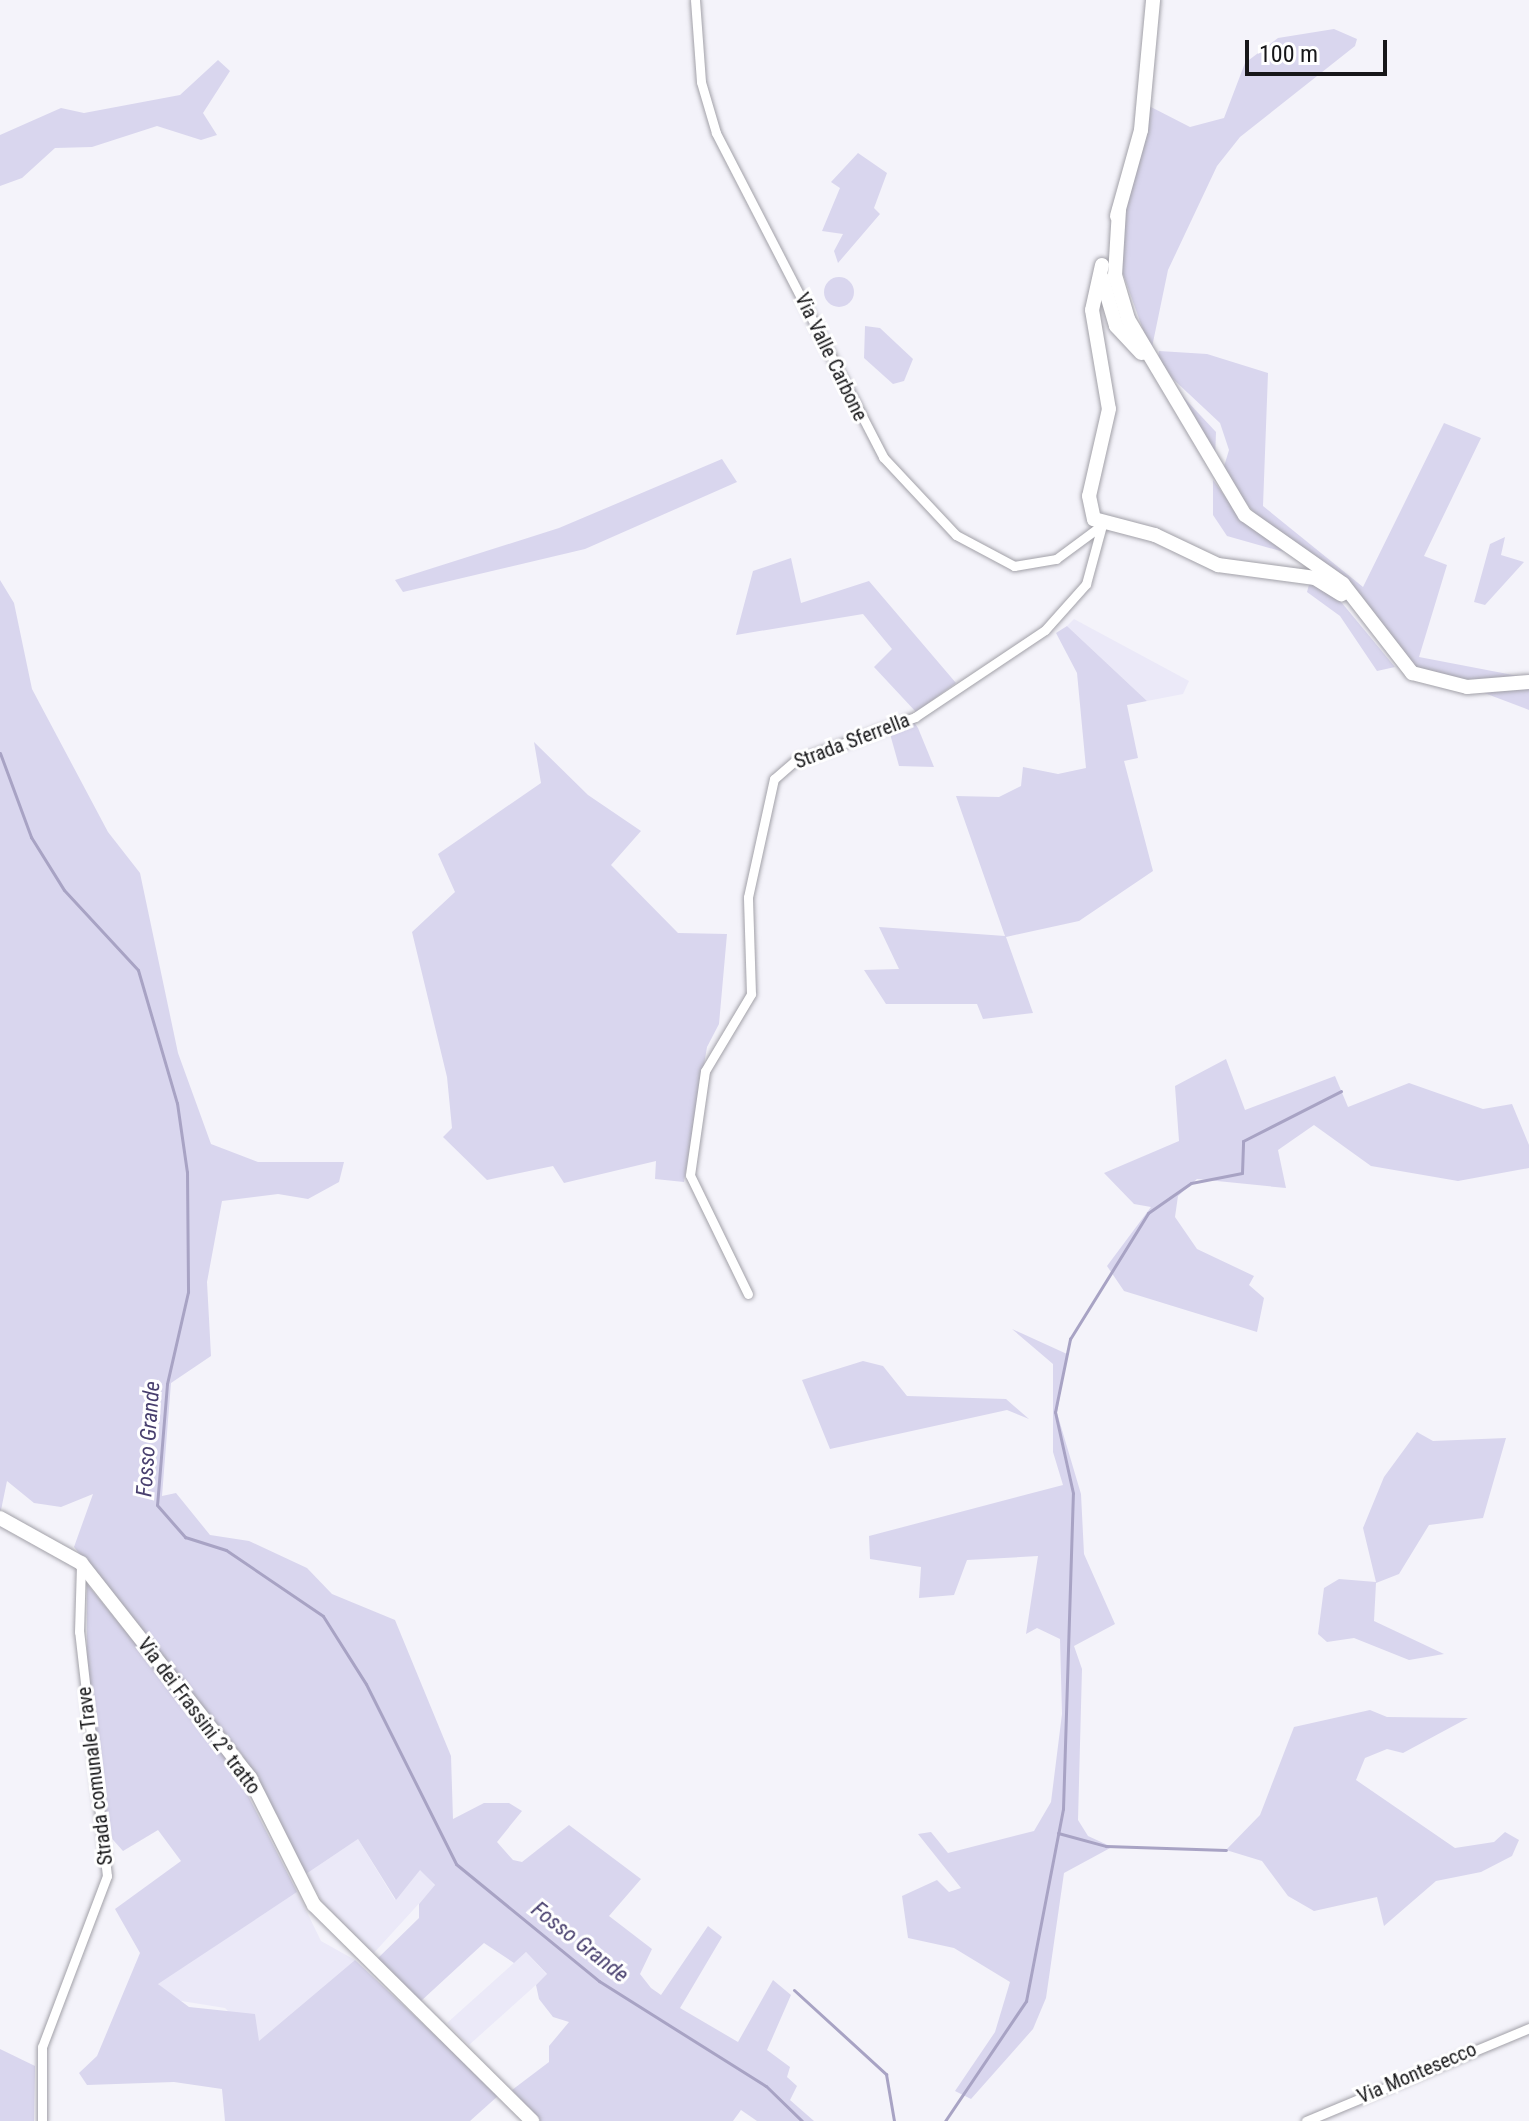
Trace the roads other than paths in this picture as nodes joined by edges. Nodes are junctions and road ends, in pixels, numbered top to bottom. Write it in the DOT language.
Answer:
graph roads {
  1 [pos="695,0"];
  2 [pos="1153,0"];
  3 [pos="1119,210"];
  4 [pos="1102,265"];
  5 [pos="1115,275"];
  6 [pos="1106,302"];
  7 [pos="1092,310"];
  8 [pos="1129,322"];
  9 [pos="1096,331"];
  10 [pos="1128,341"];
  11 [pos="1151,361"];
  12 [pos="1102,525"];
  13 [pos="1392,655"];
  14 [pos="1529,682"];
  15 [pos="748,1294"];
  16 [pos="0,1518"];
  17 [pos="81,1563"];
  18 [pos="1529,2028"];
  19 [pos="42,2121"];
  20 [pos="532,2121"];
  21 [pos="1306,2121"];
  1 -- 12 [label="street, Via Valle Carbone"];
  2 -- 3 [label="street"];
  3 -- 4 [label="street"];
  3 -- 5 [label="street"];
  4 -- 6 [label="street"];
  4 -- 7 [label="street"];
  5 -- 6 [label="street"];
  5 -- 8 [label="street"];
  6 -- 7 [label="street"];
  6 -- 8 [label="street"];
  6 -- 9 [label="street"];
  6 -- 10 [label="street"];
  7 -- 9 [label="street"];
  8 -- 11 [label="street"];
  9 -- 10 [label="street"];
  9 -- 12 [label="street"];
  10 -- 11 [label="street"];
  11 -- 13 [label="street"];
  12 -- 13 [label="street"];
  12 -- 15 [label="street, Strada Sferrella"];
  13 -- 14 [label="street"];
  16 -- 17 [label="street"];
  17 -- 19 [label="street, Strada comunale Trave"];
  17 -- 20 [label="street, Via dei Frassini 2° tratto"];
  18 -- 21 [label="street, Via Montesecco"];
}
